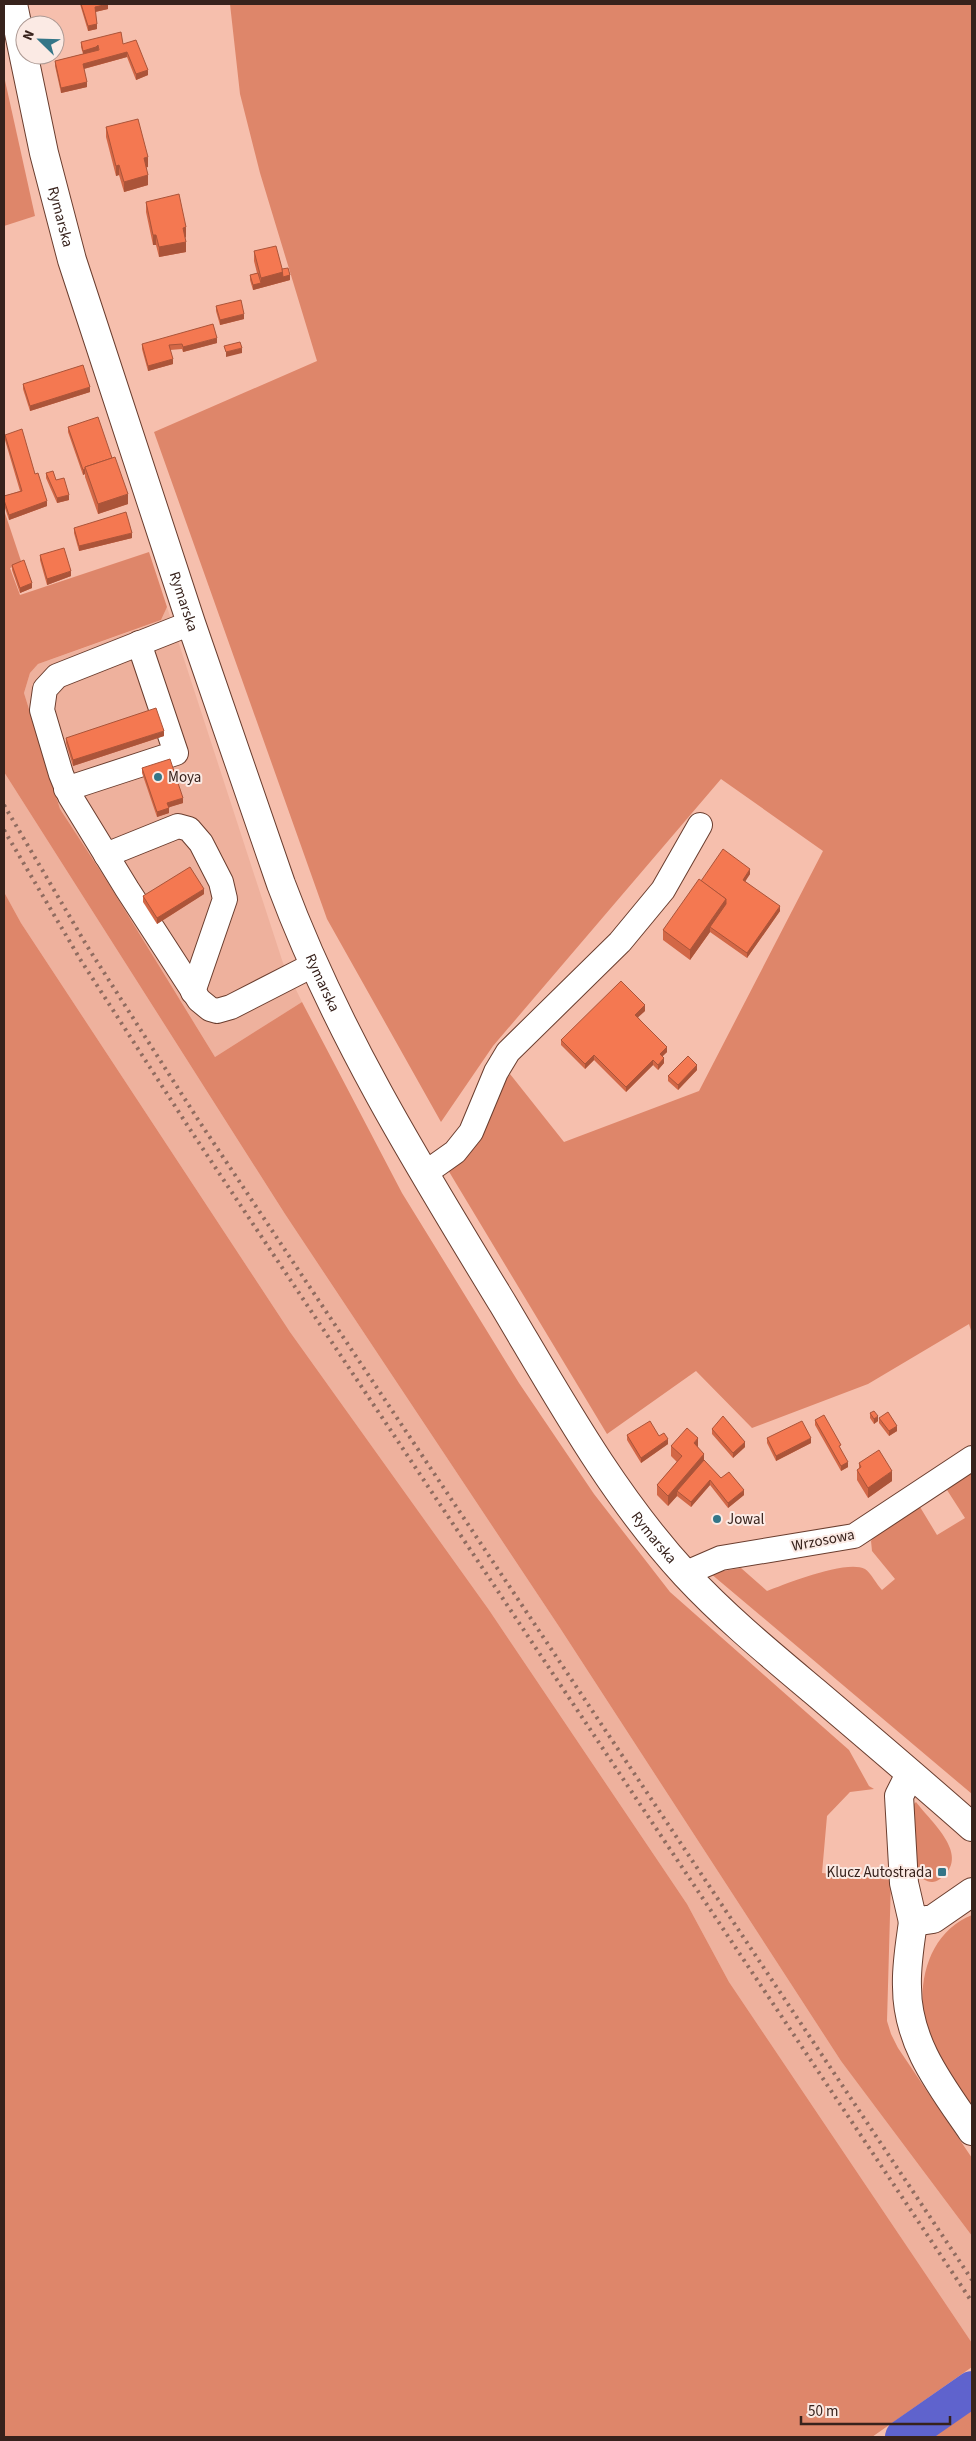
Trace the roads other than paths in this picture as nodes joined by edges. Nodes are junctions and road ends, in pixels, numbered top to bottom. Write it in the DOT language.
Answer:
graph roads {
  1 [pos="13,4"];
  2 [pos="191,623"];
  3 [pos="139,642"];
  4 [pos="66,789"];
  5 [pos="700,824"];
  6 [pos="106,855"];
  7 [pos="313,965"];
  8 [pos="193,992"];
  9 [pos="424,1174"];
  10 [pos="972,1458"];
  11 [pos="684,1574"];
  12 [pos="910,1774"];
  13 [pos="972,1827"];
  14 [pos="972,1892"];
  15 [pos="913,1922"];
  16 [pos="972,2131"];
  1 -- 2 [label="main road, Rymarska"];
  2 -- 3 [label="street"];
  2 -- 7 [label="main road, Rymarska"];
  3 -- 4 [label="street"];
  3 -- 4 [label="street"];
  4 -- 6 [label="street"];
  5 -- 9 [label="street"];
  6 -- 8 [label="street"];
  6 -- 8 [label="street"];
  7 -- 8 [label="street"];
  7 -- 9 [label="main road, Rymarska"];
  9 -- 11 [label="main road, Rymarska"];
  10 -- 11 [label="street, Wrzosowa"];
  11 -- 12 [label="main road, Rymarska"];
  12 -- 13 [label="main road, Rymarska"];
  12 -- 15 [label="main road"];
  14 -- 15 [label="main road"];
  15 -- 16 [label="main road"];
}
